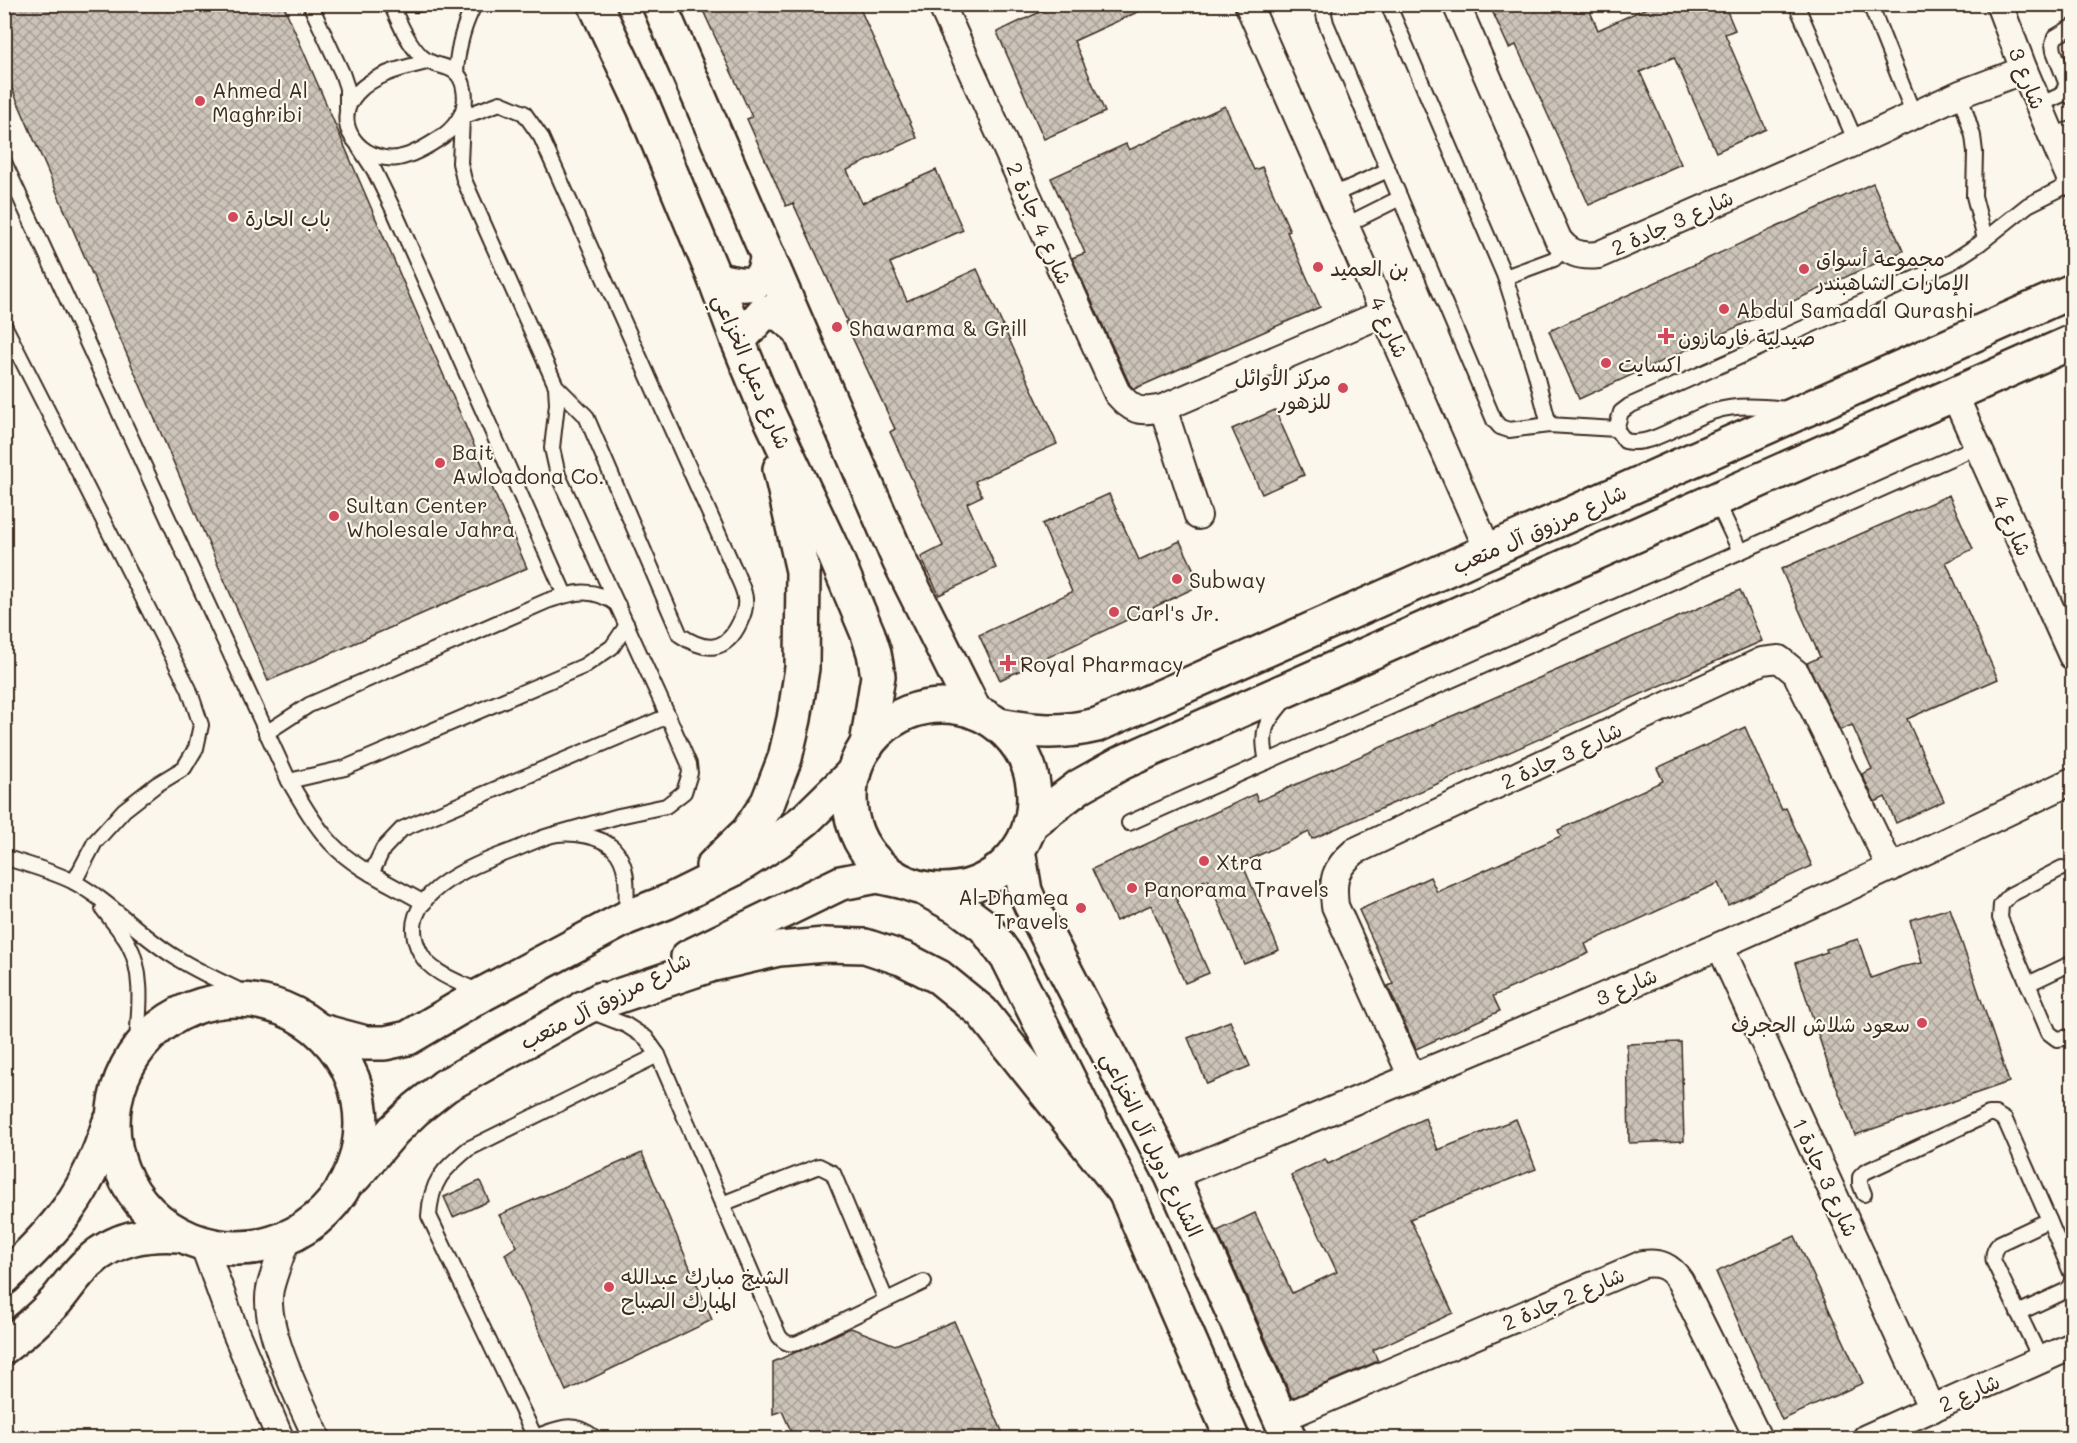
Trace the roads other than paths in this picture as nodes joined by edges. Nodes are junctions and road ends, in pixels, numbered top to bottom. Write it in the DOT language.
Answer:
graph roads {
  1 [pos="310,4"];
  2 [pos="391,4"];
  3 [pos="405,4"];
  4 [pos="420,4"];
  5 [pos="475,4"];
  6 [pos="595,4"];
  7 [pos="659,4"];
  8 [pos="941,4"];
  9 [pos="1248,4"];
  10 [pos="1325,4"];
  11 [pos="1388,4"];
  12 [pos="1456,4"];
  13 [pos="1796,4"];
  14 [pos="1870,4"];
  15 [pos="1999,4"];
  16 [pos="2073,27"];
  17 [pos="427,62"];
  18 [pos="2024,70"];
  19 [pos="456,71"];
  20 [pos="2067,84"];
  21 [pos="1960,94"];
  22 [pos="2073,98"];
  23 [pos="2039,105"];
  24 [pos="347,108"];
  25 [pos="1914,115"];
  26 [pos="462,117"];
  27 [pos="2062,132"];
  28 [pos="1856,142"];
  29 [pos="359,147"];
  30 [pos="4,162"];
  31 [pos="1388,170"];
  32 [pos="2073,183"];
  33 [pos="1333,195"];
  34 [pos="1400,198"];
  35 [pos="1346,225"];
  36 [pos="1985,239"];
  37 [pos="1565,248"];
  38 [pos="768,256"];
  39 [pos="1505,277"];
  40 [pos="715,279"];
  41 [pos="2073,291"];
  42 [pos="1384,314"];
  43 [pos="4,326"];
  44 [pos="797,327"];
  45 [pos="738,341"];
  46 [pos="2073,342"];
  47 [pos="1871,380"];
  48 [pos="556,386"];
  49 [pos="1954,394"];
  50 [pos="1163,408"];
  51 [pos="766,409"];
  52 [pos="1803,410"];
  53 [pos="1888,423"];
  54 [pos="1549,425"];
  55 [pos="1616,429"];
  56 [pos="1978,446"];
  57 [pos="1816,455"];
  58 [pos="1716,500"];
  59 [pos="1198,516"];
  60 [pos="1488,550"];
  61 [pos="1740,551"];
  62 [pos="565,595"];
  63 [pos="618,605"];
  64 [pos="627,625"];
  65 [pos="2073,656"];
  66 [pos="1300,684"];
  67 [pos="668,716"];
  68 [pos="987,719"];
  69 [pos="266,733"];
  70 [pos="861,758"];
  71 [pos="1267,762"];
  72 [pos="289,781"];
  73 [pos="2073,781"];
  74 [pos="1129,823"];
  75 [pos="556,834"];
  76 [pos="1024,837"];
  77 [pos="4,857"];
  78 [pos="1892,868"];
  79 [pos="2062,868"];
  80 [pos="371,874"];
  81 [pos="74,882"];
  82 [pos="914,885"];
  83 [pos="93,895"];
  84 [pos="667,902"];
  85 [pos="424,903"];
  86 [pos="626,918"];
  87 [pos="1720,946"];
  88 [pos="2073,963"];
  89 [pos="2028,984"];
  90 [pos="483,994"];
  91 [pos="261,1001"];
  92 [pos="583,1008"];
  93 [pos="321,1031"];
  94 [pos="2073,1037"];
  95 [pos="136,1054"];
  96 [pos="658,1055"];
  97 [pos="1412,1077"];
  98 [pos="112,1114"];
  99 [pos="1172,1176"];
  100 [pos="343,1190"];
  101 [pos="1125,1192"];
  102 [pos="1864,1194"];
  103 [pos="722,1204"];
  104 [pos="2049,1220"];
  105 [pos="191,1240"];
  106 [pos="286,1240"];
  107 [pos="2073,1275"];
  108 [pos="4,1278"];
  109 [pos="2073,1280"];
  110 [pos="924,1282"];
  111 [pos="886,1300"];
  112 [pos="2018,1313"];
  113 [pos="2073,1346"];
  114 [pos="4,1347"];
  115 [pos="2041,1360"];
  116 [pos="1932,1409"];
  117 [pos="1285,1429"];
  118 [pos="280,1438"];
  119 [pos="317,1438"];
  120 [pos="534,1438"];
  121 [pos="596,1438"];
  122 [pos="1232,1438"];
  123 [pos="1758,1438"];
  124 [pos="1866,1438"];
  1 -- 24 [label="lane"];
  2 -- 17 [label="lane"];
  3 -- 4 [label="lane"];
  5 -- 19 [label="lane"];
  6 -- 40 [label="main road, شارع دعبل الخزاعي"];
  7 -- 38 [label="main road"];
  8 -- 50 [label="street, شارع 4 جادة 2"];
  9 -- 33 [label="street, شارع 4"];
  10 -- 31 [label="lane"];
  11 -- 39 [label="lane"];
  12 -- 37 [label="street"];
  13 -- 28 [label="lane"];
  14 -- 25 [label="lane"];
  15 -- 18 [label="street, شارع 3"];
  16 -- 20 [label="lane"];
  17 -- 19 [label="lane"];
  17 -- 24 [label="lane"];
  18 -- 21 [label="street, شارع 3 جادة 2"];
  18 -- 23 [label="street, شارع 3"];
  19 -- 26 [label="lane"];
  20 -- 22 [label="lane"];
  20 -- 23 [label="lane"];
  21 -- 25 [label="street, شارع 3 جادة 2"];
  21 -- 36 [label="lane"];
  23 -- 27 [label="street, شارع 3"];
  24 -- 29 [label="lane"];
  25 -- 28 [label="street, شارع 3 جادة 2"];
  26 -- 29 [label="lane"];
  26 -- 48 [label="lane"];
  26 -- 48 [label="lane"];
  27 -- 32 [label="street, شارع 3"];
  28 -- 37 [label="street, شارع 3 جادة 2"];
  29 -- 62 [label="lane"];
  30 -- 69 [label="lane"];
  31 -- 33 [label="lane"];
  31 -- 34 [label="lane"];
  32 -- 36 [label="lane"];
  33 -- 35 [label="street, شارع 4"];
  34 -- 35 [label="lane"];
  34 -- 54 [label="lane"];
  35 -- 42 [label="street, شارع 4"];
  36 -- 55 [label="lane"];
  37 -- 39 [label="lane"];
  38 -- 40 [label="main road"];
  38 -- 44 [label="main road"];
  39 -- 54 [label="lane"];
  40 -- 45 [label="main road, شارع دعبل الخزاعي"];
  41 -- 47 [label="main road, شارع مرزوق آل متعب"];
  42 -- 50 [label="street, شارع 4 جادة 2"];
  42 -- 60 [label="street, شارع 4"];
  43 -- 81 [label="lane"];
  44 -- 45 [label="main road"];
  44 -- 68 [label="main road"];
  45 -- 51 [label="main road, شارع دعبل الخزاعي"];
  46 -- 49 [label="main road"];
  47 -- 52 [label="main road, شارع مرزوق آل متعب"];
  47 -- 53 [label="main road"];
  48 -- 63 [label="lane"];
  49 -- 53 [label="main road"];
  49 -- 56 [label="street, شارع 4"];
  50 -- 59 [label="street"];
  51 -- 70 [label="main road, شارع دعبل الخزاعي"];
  51 -- 84 [label="main road"];
  52 -- 55 [label="lane"];
  52 -- 57 [label="main road"];
  52 -- 60 [label="main road, شارع مرزوق آل متعب"];
  53 -- 57 [label="main road"];
  54 -- 55 [label="lane"];
  56 -- 61 [label="lane"];
  56 -- 65 [label="street, شارع 4"];
  57 -- 58 [label="main road"];
  58 -- 61 [label="lane"];
  58 -- 66 [label="main road"];
  60 -- 68 [label="main road, شارع مرزوق آل متعب"];
  61 -- 71 [label="lane"];
  62 -- 63 [label="lane"];
  62 -- 69 [label="lane"];
  63 -- 64 [label="lane"];
  64 -- 67 [label="lane"];
  64 -- 72 [label="lane"];
  66 -- 71 [label="lane"];
  66 -- 76 [label="main road"];
  67 -- 75 [label="lane"];
  67 -- 80 [label="lane"];
  68 -- 70 [label="main road"];
  68 -- 76 [label="main road"];
  69 -- 72 [label="lane"];
  70 -- 82 [label="main road"];
  70 -- 84 [label="main road"];
  71 -- 74 [label="lane"];
  72 -- 80 [label="lane"];
  73 -- 78 [label="street, شارع 3"];
  75 -- 85 [label="lane"];
  75 -- 86 [label="lane"];
  76 -- 82 [label="main road"];
  76 -- 99 [label="main road, الشارع دوبل آل الخزاعي"];
  77 -- 81 [label="lane"];
  78 -- 87 [label="street, شارع 3"];
  78 -- 97 [label="street, شارع 3 جادة 2"];
  79 -- 89 [label="lane"];
  80 -- 85 [label="lane"];
  81 -- 83 [label="lane"];
  82 -- 92 [label="main road, شارع مرزوق آل متعب"];
  82 -- 101 [label="main road"];
  83 -- 91 [label="lane"];
  83 -- 95 [label="lane"];
  84 -- 86 [label="main road"];
  85 -- 90 [label="lane"];
  86 -- 90 [label="main road"];
  87 -- 97 [label="street, شارع 3"];
  87 -- 116 [label="street, شارع 3 جادة 1"];
  88 -- 89 [label="lane"];
  89 -- 94 [label="lane"];
  90 -- 93 [label="main road"];
  91 -- 93 [label="main road"];
  91 -- 95 [label="main road"];
  92 -- 96 [label="lane"];
  92 -- 100 [label="main road, شارع مرزوق آل متعب"];
  92 -- 101 [label="main road"];
  93 -- 100 [label="main road"];
  95 -- 98 [label="main road"];
  96 -- 103 [label="lane"];
  96 -- 120 [label="lane"];
  97 -- 99 [label="street, شارع 3"];
  98 -- 105 [label="main road"];
  98 -- 108 [label="main road"];
  99 -- 117 [label="main road, الشارع دوبل آل الخزاعي"];
  100 -- 106 [label="main road, شارع مرزوق آل متعب"];
  101 -- 122 [label="main road"];
  102 -- 104 [label="lane"];
  103 -- 111 [label="lane"];
  103 -- 111 [label="lane"];
  104 -- 107 [label="lane"];
  104 -- 112 [label="lane"];
  105 -- 106 [label="main road, شارع مرزوق آل متعب"];
  105 -- 114 [label="main road"];
  105 -- 118 [label="street"];
  106 -- 119 [label="street"];
  109 -- 112 [label="lane"];
  110 -- 111 [label="lane"];
  112 -- 115 [label="lane"];
  113 -- 115 [label="street, شارع 2"];
  115 -- 116 [label="street, شارع 2"];
  116 -- 124 [label="street, شارع 2"];
  117 -- 123 [label="street, شارع 2 جادة 2"];
  120 -- 121 [label="lane"];
}
